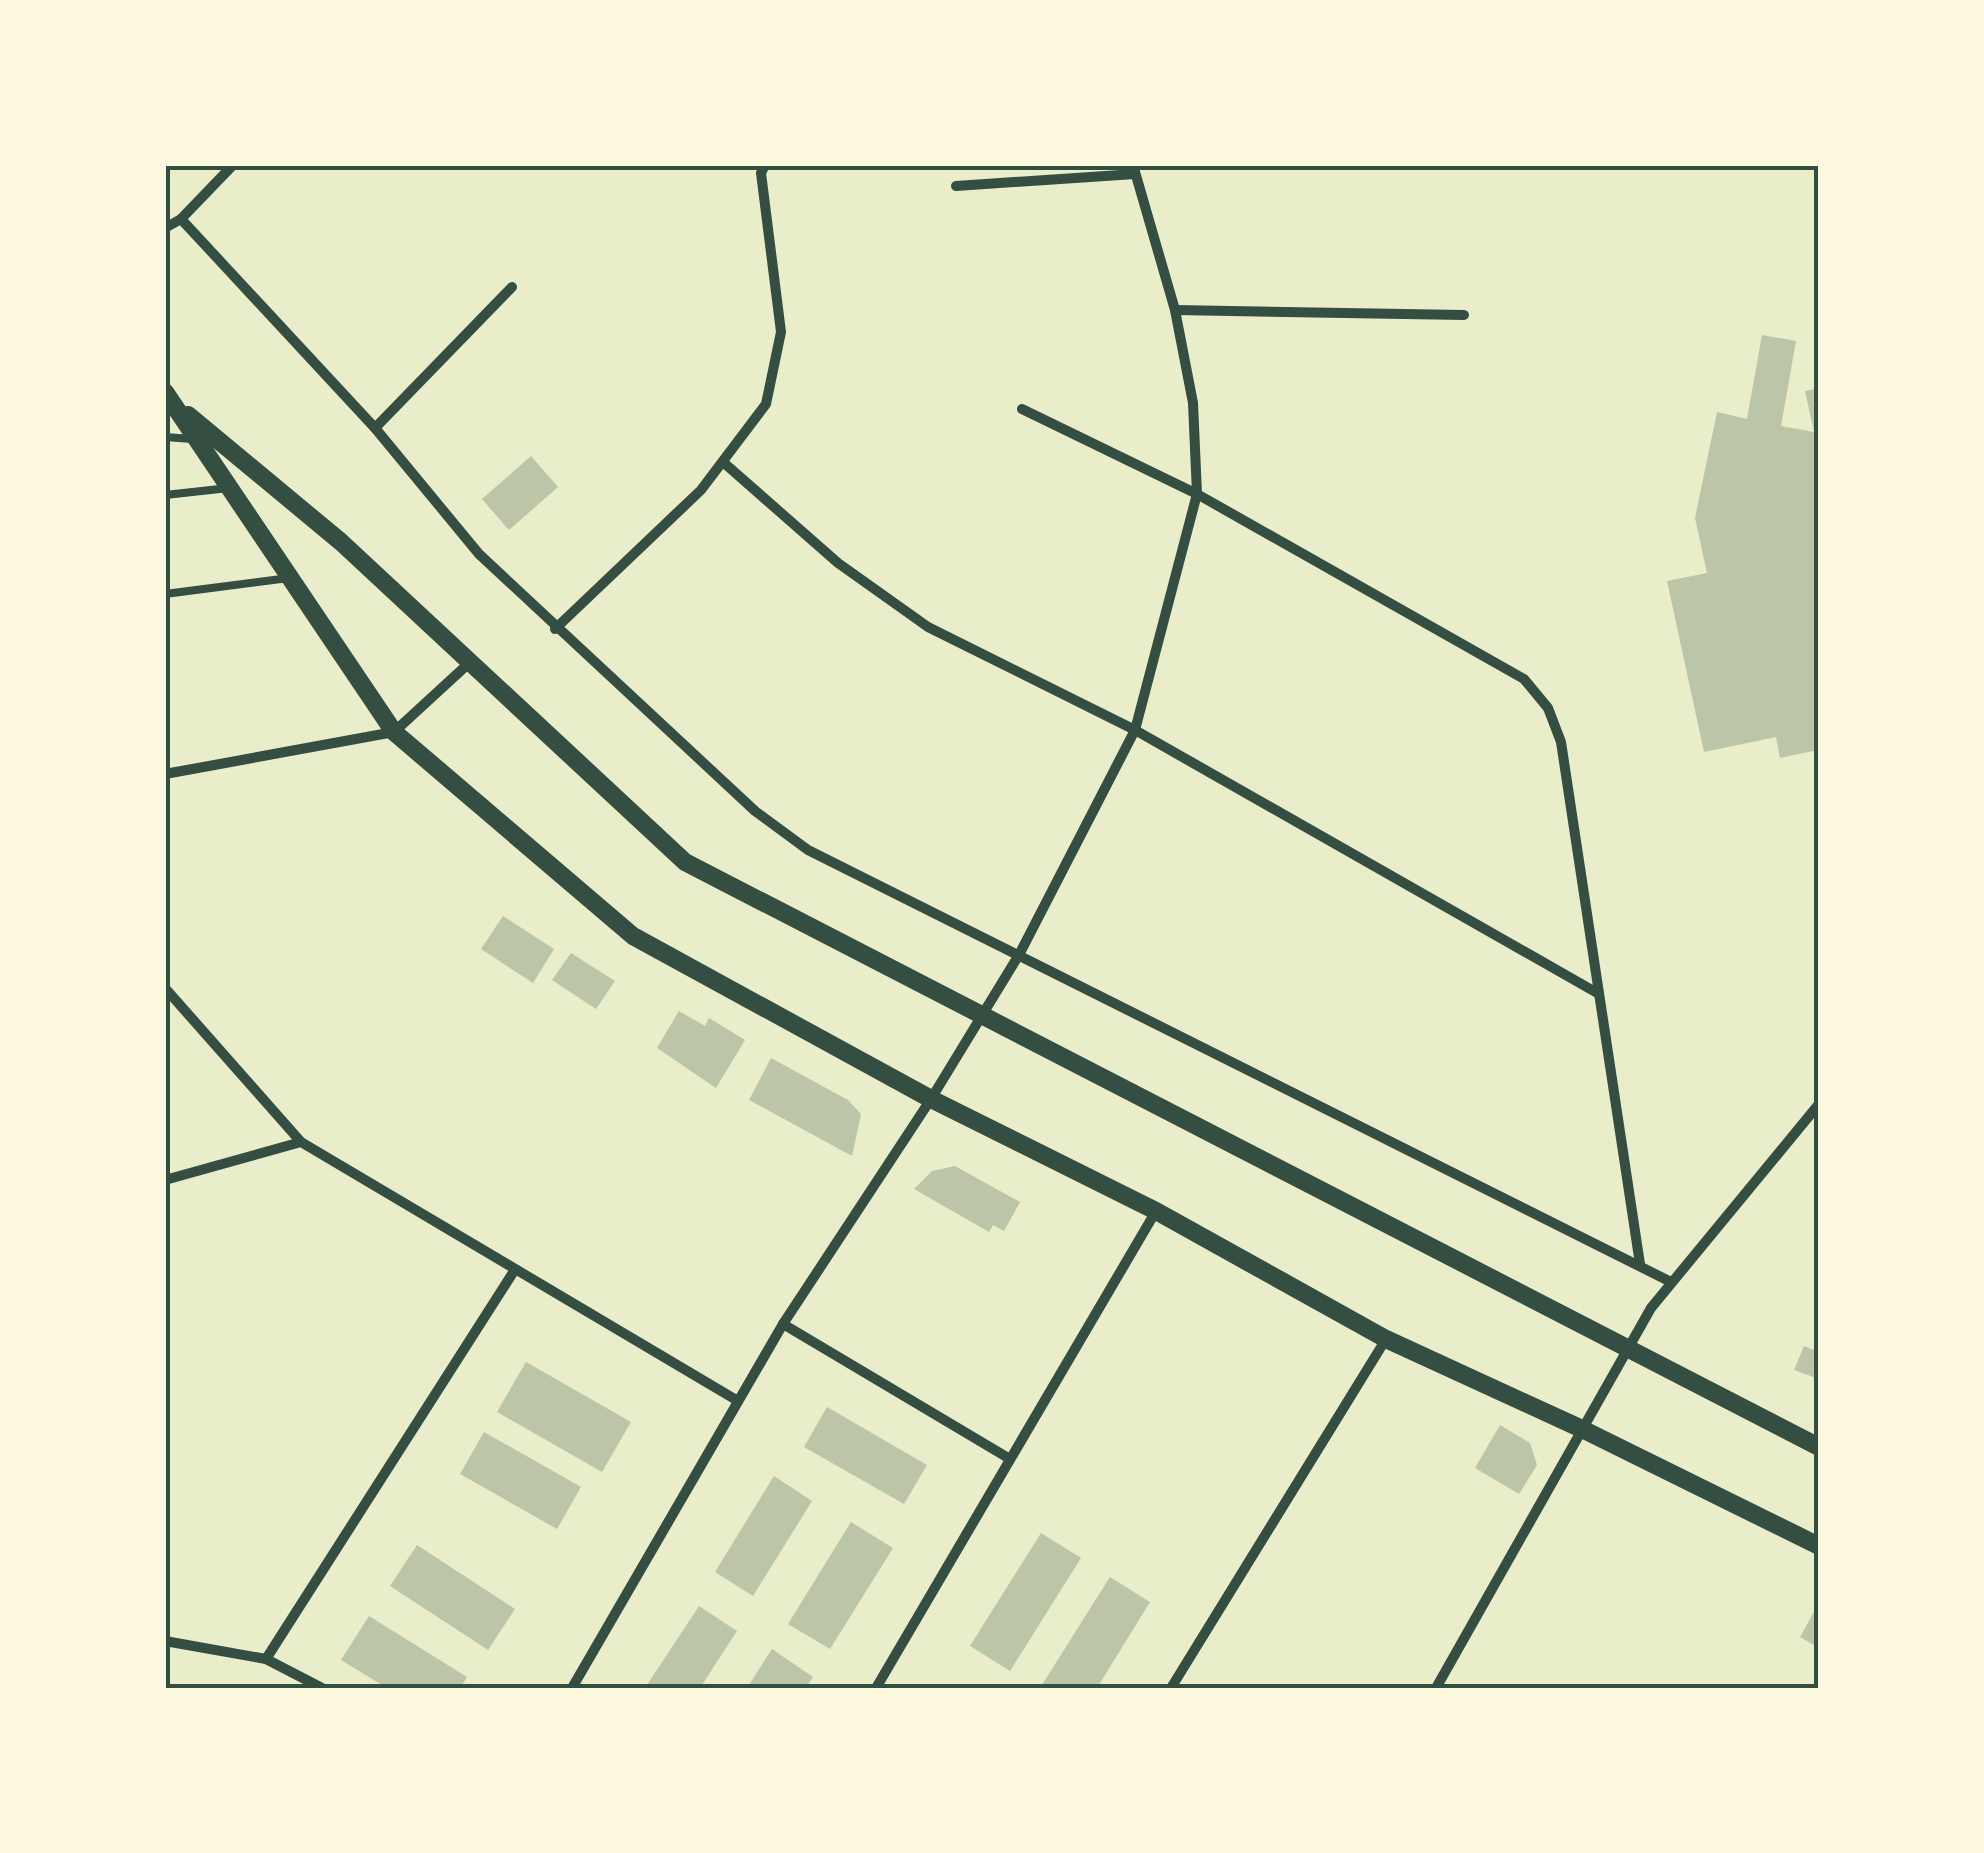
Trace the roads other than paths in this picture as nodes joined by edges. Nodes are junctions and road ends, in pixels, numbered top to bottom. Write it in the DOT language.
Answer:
graph roads {
  1 [pos="234,165"];
  2 [pos="759,168"];
  3 [pos="1134,170"];
  4 [pos="956,186"];
  5 [pos="181,219"];
  6 [pos="165,228"];
  7 [pos="512,287"];
  8 [pos="1175,310"];
  9 [pos="1464,316"];
  10 [pos="168,396"];
  11 [pos="1022,409"];
  12 [pos="376,428"];
  13 [pos="165,438"];
  14 [pos="196,439"];
  15 [pos="723,462"];
  16 [pos="229,488"];
  17 [pos="165,494"];
  18 [pos="1197,494"];
  19 [pos="290,578"];
  20 [pos="165,594"];
  21 [pos="555,628"];
  22 [pos="468,664"];
  23 [pos="1135,730"];
  24 [pos="394,732"];
  25 [pos="165,774"];
  26 [pos="1020,953"];
  27 [pos="165,988"];
  28 [pos="1599,994"];
  29 [pos="982,1016"];
  30 [pos="931,1099"];
  31 [pos="1819,1104"];
  32 [pos="1809,1116"];
  33 [pos="1819,1126"];
  34 [pos="302,1142"];
  35 [pos="165,1180"];
  36 [pos="1156,1212"];
  37 [pos="1640,1264"];
  38 [pos="514,1271"];
  39 [pos="1671,1282"];
  40 [pos="782,1324"];
  41 [pos="1386,1339"];
  42 [pos="1628,1351"];
  43 [pos="738,1401"];
  44 [pos="1582,1429"];
  45 [pos="1819,1446"];
  46 [pos="1010,1458"];
  47 [pos="1819,1546"];
  48 [pos="165,1641"];
  49 [pos="266,1659"];
  50 [pos="322,1688"];
  51 [pos="572,1688"];
  52 [pos="876,1688"];
  53 [pos="1171,1688"];
  54 [pos="1436,1688"];
  1 -- 5 [label="street"];
  2 -- 15 [label="street"];
  3 -- 4 [label="street"];
  3 -- 8 [label="street"];
  5 -- 6 [label="street"];
  5 -- 12 [label="street"];
  7 -- 12 [label="street"];
  8 -- 9 [label="street"];
  8 -- 18 [label="street"];
  10 -- 14 [label="street"];
  10 -- 22 [label="street"];
  11 -- 18 [label="street"];
  12 -- 21 [label="street"];
  13 -- 14 [label="lane"];
  14 -- 16 [label="street"];
  15 -- 21 [label="street"];
  15 -- 23 [label="street"];
  16 -- 17 [label="lane"];
  16 -- 19 [label="street"];
  18 -- 23 [label="street"];
  18 -- 28 [label="street"];
  19 -- 20 [label="lane"];
  19 -- 24 [label="street"];
  21 -- 26 [label="street"];
  22 -- 24 [label="street"];
  22 -- 29 [label="street"];
  23 -- 26 [label="street"];
  23 -- 28 [label="street"];
  24 -- 25 [label="street"];
  24 -- 30 [label="street"];
  26 -- 29 [label="street"];
  26 -- 37 [label="street"];
  27 -- 34 [label="street"];
  28 -- 37 [label="street"];
  29 -- 30 [label="street"];
  29 -- 42 [label="street"];
  30 -- 36 [label="street"];
  30 -- 40 [label="street"];
  31 -- 32 [label="street"];
  32 -- 33 [label="street"];
  32 -- 39 [label="street"];
  34 -- 35 [label="street"];
  34 -- 38 [label="street"];
  36 -- 41 [label="street"];
  36 -- 46 [label="street"];
  37 -- 39 [label="street"];
  38 -- 43 [label="street"];
  38 -- 49 [label="street"];
  39 -- 42 [label="street"];
  40 -- 43 [label="street"];
  40 -- 46 [label="street"];
  41 -- 44 [label="street"];
  41 -- 53 [label="street"];
  42 -- 44 [label="street"];
  42 -- 45 [label="street"];
  43 -- 51 [label="street"];
  44 -- 47 [label="street"];
  44 -- 54 [label="street"];
  46 -- 52 [label="street"];
  48 -- 49 [label="street"];
  49 -- 50 [label="street"];
}
